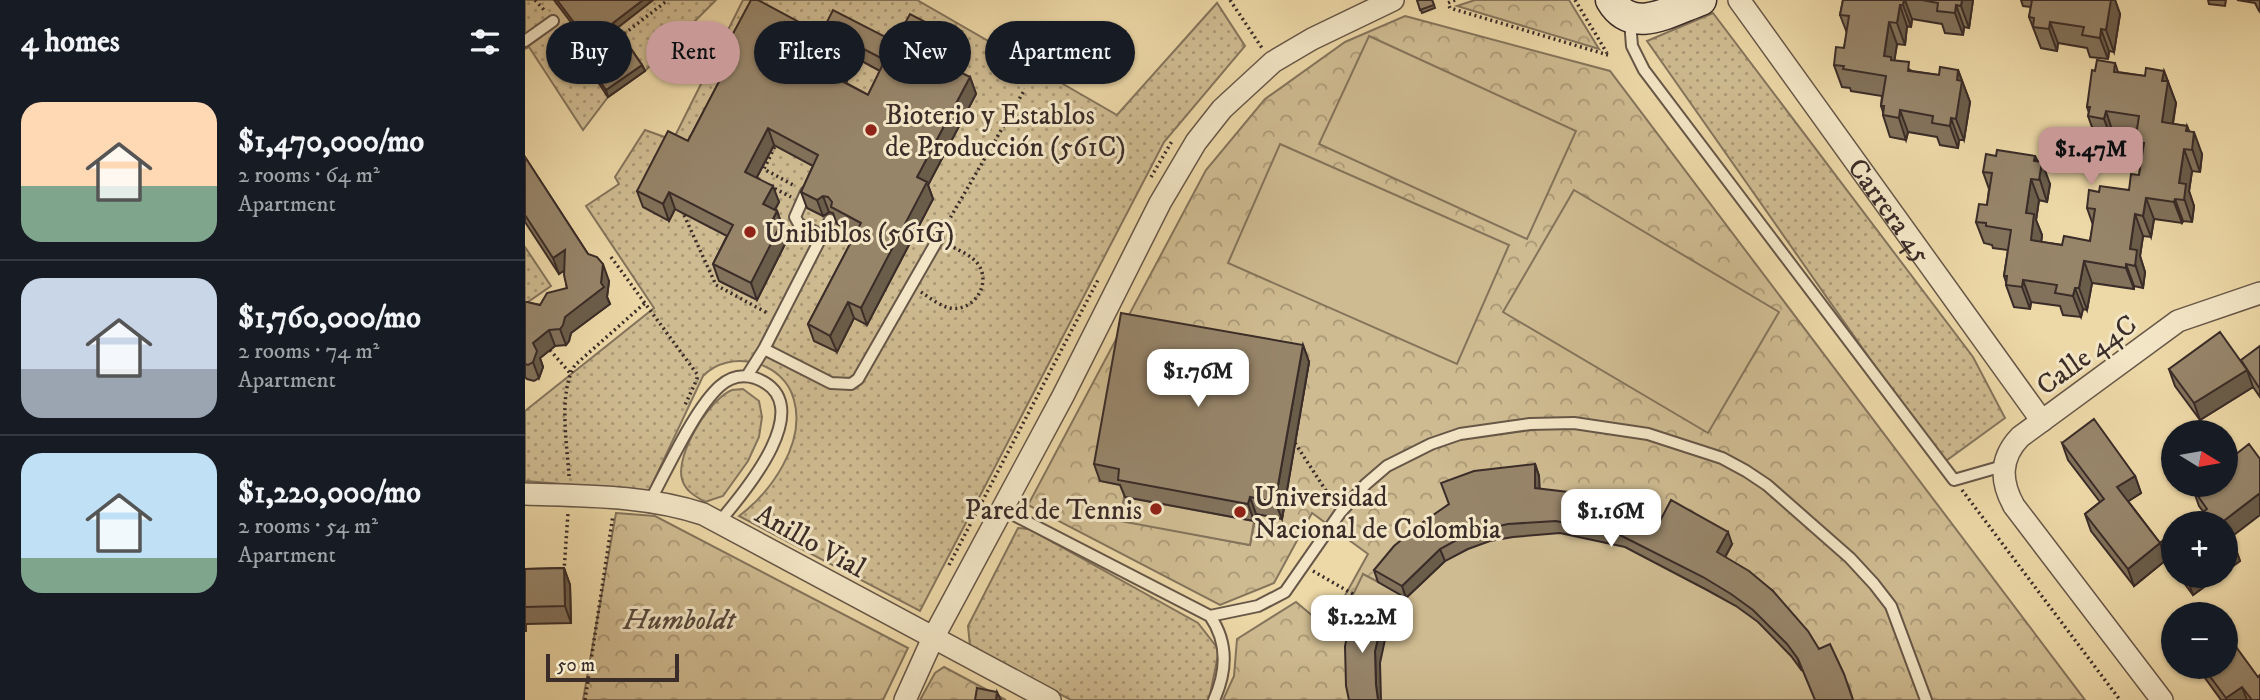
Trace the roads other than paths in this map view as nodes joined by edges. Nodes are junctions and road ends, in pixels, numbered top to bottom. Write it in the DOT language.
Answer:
graph roads {
  1 [pos="1393,0"];
  2 [pos="1701,0"];
  3 [pos="1739,0"];
  4 [pos="1631,12"];
  5 [pos="546,26"];
  6 [pos="525,41"];
  7 [pos="804,197"];
  8 [pos="830,220"];
  9 [pos="822,235"];
  10 [pos="938,239"];
  11 [pos="2260,293"];
  12 [pos="764,349"];
  13 [pos="747,376"];
  14 [pos="2042,421"];
  15 [pos="2003,466"];
  16 [pos="525,494"];
  17 [pos="650,501"];
  18 [pos="1002,509"];
  19 [pos="720,522"];
  20 [pos="1210,616"];
  21 [pos="933,638"];
  22 [pos="905,700"];
  23 [pos="1050,700"];
  24 [pos="1214,700"];
  25 [pos="1926,700"];
  26 [pos="2162,700"];
  1 -- 18 [label="street"];
  2 -- 4 [label="street"];
  3 -- 14 [label="street, Carrera 45"];
  4 -- 15 [label="lane"];
  5 -- 6 [label="lane"];
  7 -- 9 [label="lane"];
  8 -- 9 [label="lane"];
  9 -- 12 [label="lane"];
  10 -- 12 [label="lane"];
  11 -- 14 [label="street, Calle 44C"];
  12 -- 13 [label="lane"];
  13 -- 17 [label="lane"];
  13 -- 19 [label="lane"];
  14 -- 15 [label="street, Calle 44C"];
  15 -- 26 [label="street"];
  16 -- 17 [label="street, Anillo Vial"];
  17 -- 19 [label="street, Anillo Vial"];
  18 -- 20 [label="lane"];
  18 -- 21 [label="street"];
  19 -- 21 [label="street, Anillo Vial"];
  20 -- 24 [label="lane"];
  20 -- 25 [label="lane"];
  21 -- 22 [label="street"];
  21 -- 23 [label="street, Anillo Vial"];
}
